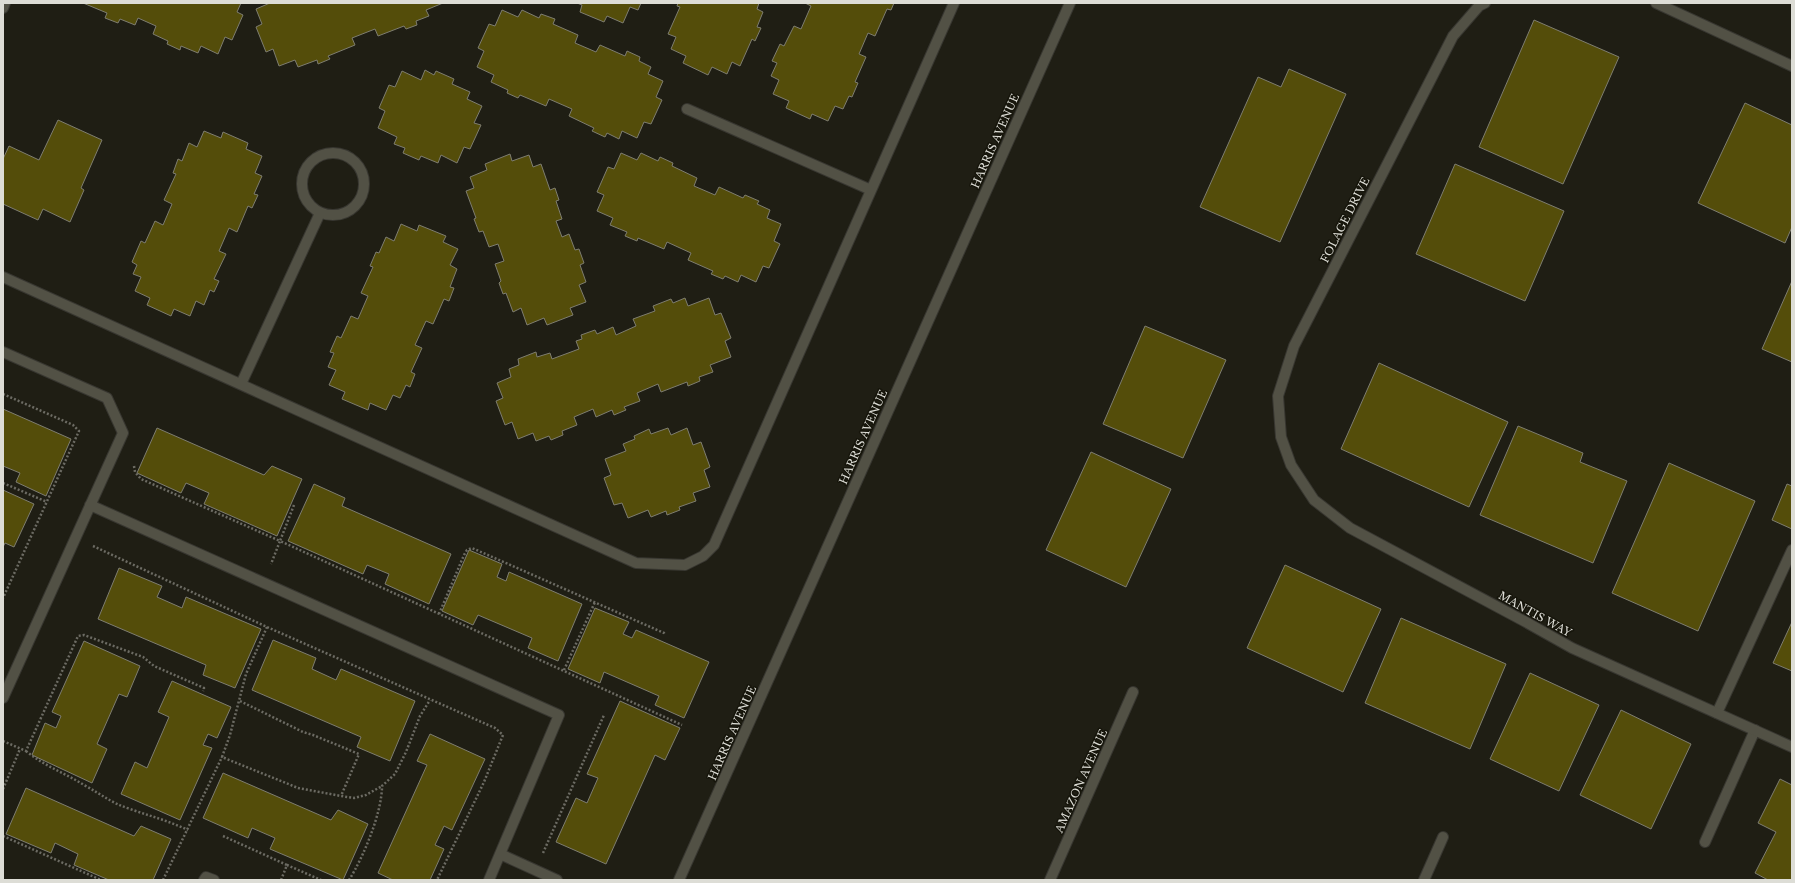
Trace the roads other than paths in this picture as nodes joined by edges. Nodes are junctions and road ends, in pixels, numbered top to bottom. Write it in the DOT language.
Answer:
graph roads {
  1 [pos="5,3"];
  2 [pos="954,3"];
  3 [pos="1070,3"];
  4 [pos="1485,3"];
  5 [pos="1656,3"];
  6 [pos="3,8"];
  7 [pos="1792,66"];
  8 [pos="688,109"];
  9 [pos="871,190"];
  10 [pos="320,213"];
  11 [pos="3,276"];
  12 [pos="3,352"];
  13 [pos="241,384"];
  14 [pos="1291,465"];
  15 [pos="90,505"];
  16 [pos="1792,550"];
  17 [pos="1133,692"];
  18 [pos="3,698"];
  19 [pos="1717,713"];
  20 [pos="1755,730"];
  21 [pos="1792,747"];
  22 [pos="1443,837"];
  23 [pos="1705,842"];
  24 [pos="500,854"];
  25 [pos="204,880"];
  26 [pos="214,880"];
  27 [pos="489,880"];
  28 [pos="557,880"];
  29 [pos="679,880"];
  30 [pos="1050,880"];
  31 [pos="1424,880"];
  1 -- 6 [label="street"];
  2 -- 9 [label="street"];
  3 -- 29 [label="street, HARRIS AVENUE"];
  4 -- 14 [label="street, FOLAGE DRIVE"];
  5 -- 7 [label="street"];
  8 -- 9 [label="street"];
  9 -- 13 [label="street"];
  10 -- 10 [label="street"];
  10 -- 13 [label="street"];
  11 -- 13 [label="street"];
  12 -- 15 [label="street"];
  14 -- 19 [label="street, MANTIS WAY"];
  15 -- 18 [label="street"];
  15 -- 24 [label="street"];
  16 -- 19 [label="street"];
  17 -- 30 [label="street, AMAZON AVENUE"];
  19 -- 20 [label="street, MANTIS WAY"];
  20 -- 21 [label="street, MANTIS WAY"];
  20 -- 23 [label="street"];
  22 -- 31 [label="street"];
  24 -- 27 [label="street"];
  24 -- 28 [label="street"];
  25 -- 26 [label="street"];
}
